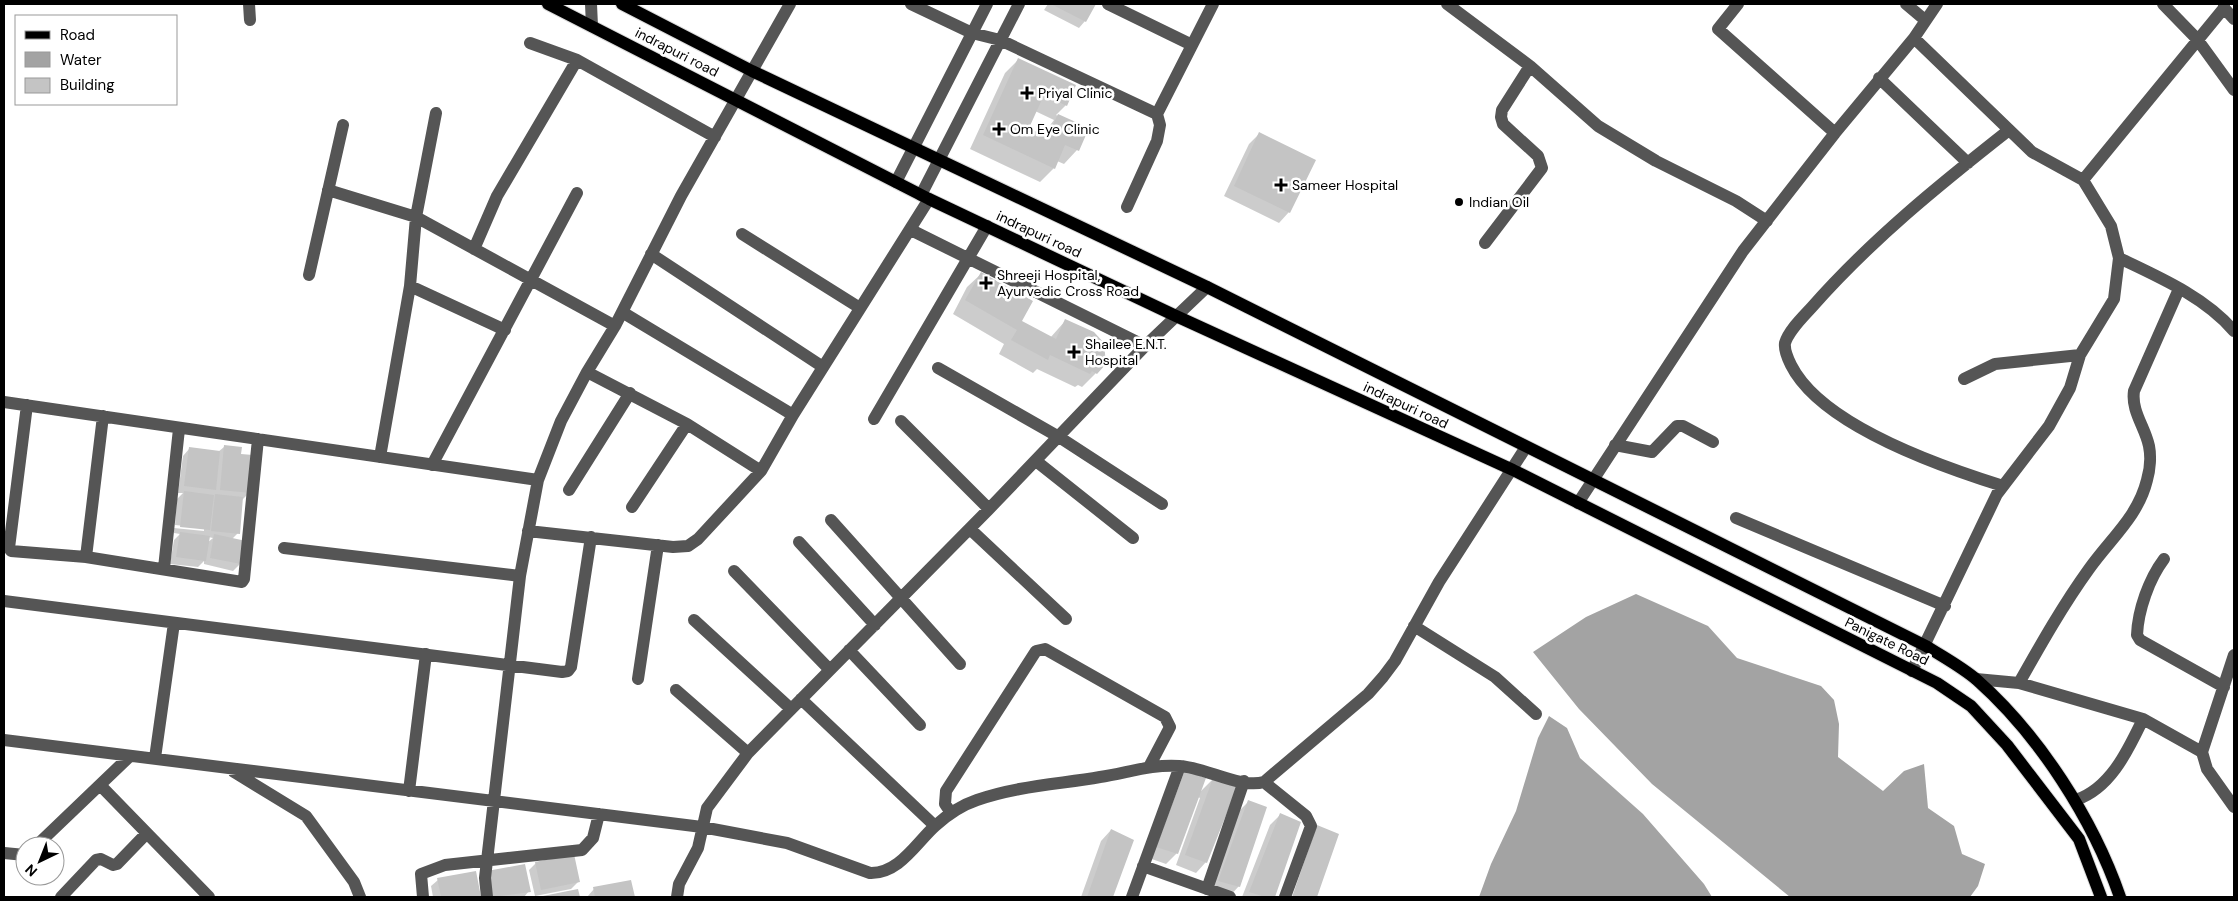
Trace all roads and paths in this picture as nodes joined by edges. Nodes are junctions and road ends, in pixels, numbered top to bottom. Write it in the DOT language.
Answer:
graph roads {
  1 [pos="249,4"];
  2 [pos="548,4"];
  3 [pos="591,4"];
  4 [pos="622,4"];
  5 [pos="790,4"];
  6 [pos="911,4"];
  7 [pos="987,4"];
  8 [pos="1019,4"];
  9 [pos="1108,4"];
  10 [pos="1213,4"];
  11 [pos="1447,4"];
  12 [pos="1738,4"];
  13 [pos="1906,4"];
  14 [pos="1938,4"];
  15 [pos="2163,4"];
  16 [pos="2224,6"];
  17 [pos="2234,19"];
  18 [pos="250,20"];
  19 [pos="1925,20"];
  20 [pos="592,26"];
  21 [pos="972,33"];
  22 [pos="1914,38"];
  23 [pos="2197,39"];
  24 [pos="1000,40"];
  25 [pos="530,43"];
  26 [pos="1192,45"];
  27 [pos="577,60"];
  28 [pos="1530,66"];
  29 [pos="752,71"];
  30 [pos="1879,78"];
  31 [pos="2234,90"];
  32 [pos="736,99"];
  33 [pos="436,113"];
  34 [pos="1157,114"];
  35 [pos="342,125"];
  36 [pos="2008,130"];
  37 [pos="1835,133"];
  38 [pos="715,138"];
  39 [pos="913,148"];
  40 [pos="939,160"];
  41 [pos="1968,162"];
  42 [pos="2083,180"];
  43 [pos="896,182"];
  44 [pos="328,190"];
  45 [pos="577,193"];
  46 [pos="925,197"];
  47 [pos="1127,207"];
  48 [pos="416,217"];
  49 [pos="1767,221"];
  50 [pos="986,226"];
  51 [pos="911,230"];
  52 [pos="742,234"];
  53 [pos="1485,243"];
  54 [pos="474,249"];
  55 [pos="650,254"];
  56 [pos="968,258"];
  57 [pos="2120,258"];
  58 [pos="309,275"];
  59 [pos="530,279"];
  60 [pos="410,286"];
  61 [pos="1207,287"];
  62 [pos="2179,289"];
  63 [pos="860,308"];
  64 [pos="622,312"];
  65 [pos="1176,316"];
  66 [pos="615,326"];
  67 [pos="505,330"];
  68 [pos="2234,331"];
  69 [pos="1145,346"];
  70 [pos="2080,355"];
  71 [pos="823,367"];
  72 [pos="938,368"];
  73 [pos="587,372"];
  74 [pos="1964,379"];
  75 [pos="630,393"];
  76 [pos="4,402"];
  77 [pos="27,405"];
  78 [pos="793,415"];
  79 [pos="103,416"];
  80 [pos="874,419"];
  81 [pos="901,421"];
  82 [pos="687,424"];
  83 [pos="179,429"];
  84 [pos="1059,437"];
  85 [pos="258,439"];
  86 [pos="1713,442"];
  87 [pos="1615,445"];
  88 [pos="1526,447"];
  89 [pos="380,457"];
  90 [pos="1036,462"];
  91 [pos="432,465"];
  92 [pos="1513,470"];
  93 [pos="761,471"];
  94 [pos="1592,479"];
  95 [pos="538,480"];
  96 [pos="2003,486"];
  97 [pos="569,490"];
  98 [pos="1578,503"];
  99 [pos="9,504"];
  100 [pos="1162,504"];
  101 [pos="632,507"];
  102 [pos="989,509"];
  103 [pos="1736,518"];
  104 [pos="831,520"];
  105 [pos="970,529"];
  106 [pos="528,530"];
  107 [pos="591,537"];
  108 [pos="1132,538"];
  109 [pos="799,542"];
  110 [pos="658,545"];
  111 [pos="284,548"];
  112 [pos="86,557"];
  113 [pos="2164,559"];
  114 [pos="164,568"];
  115 [pos="734,571"];
  116 [pos="520,576"];
  117 [pos="900,599"];
  118 [pos="4,601"];
  119 [pos="1945,606"];
  120 [pos="1066,619"];
  121 [pos="694,620"];
  122 [pos="174,624"];
  123 [pos="875,625"];
  124 [pos="1414,626"];
  125 [pos="1926,646"];
  126 [pos="850,650"];
  127 [pos="426,654"];
  128 [pos="2234,655"];
  129 [pos="511,664"];
  130 [pos="960,664"];
  131 [pos="830,670"];
  132 [pos="1912,671"];
  133 [pos="638,678"];
  134 [pos="1976,679"];
  135 [pos="2229,680"];
  136 [pos="2019,683"];
  137 [pos="676,690"];
  138 [pos="801,700"];
  139 [pos="791,709"];
  140 [pos="1536,714"];
  141 [pos="2143,719"];
  142 [pos="920,725"];
  143 [pos="4,740"];
  144 [pos="2202,752"];
  145 [pos="748,753"];
  146 [pos="129,757"];
  147 [pos="155,758"];
  148 [pos="1180,766"];
  149 [pos="1149,767"];
  150 [pos="230,769"];
  151 [pos="1244,782"];
  152 [pos="1264,782"];
  153 [pos="100,785"];
  154 [pos="409,791"];
  155 [pos="2076,800"];
  156 [pos="495,801"];
  157 [pos="2234,807"];
  158 [pos="951,813"];
  159 [pos="599,814"];
  160 [pos="702,826"];
  161 [pos="935,826"];
  162 [pos="146,834"];
  163 [pos="46,836"];
  164 [pos="488,862"];
  165 [pos="1143,866"];
  166 [pos="1207,889"];
  167 [pos="675,896"];
  168 [pos="61,897"];
  169 [pos="209,897"];
  170 [pos="360,897"];
  171 [pos="423,897"];
  172 [pos="487,897"];
  173 [pos="1132,897"];
  174 [pos="1229,897"];
  175 [pos="1286,897"];
  176 [pos="2101,897"];
  177 [pos="2120,897"];
  1 -- 18 [label="street"];
  2 -- 20 [label="main road, indrapuri road"];
  3 -- 20 [label="street"];
  4 -- 29 [label="main road, indrapuri road"];
  5 -- 29 [label="street"];
  6 -- 21 [label="street"];
  7 -- 21 [label="street"];
  8 -- 24 [label="street"];
  9 -- 26 [label="street"];
  10 -- 26 [label="street"];
  11 -- 28 [label="street"];
  12 -- 37 [label="street"];
  13 -- 19 [label="street"];
  14 -- 19 [label="street"];
  15 -- 23 [label="street"];
  16 -- 17 [label="street"];
  16 -- 23 [label="street"];
  19 -- 22 [label="street"];
  20 -- 32 [label="main road, indrapuri road"];
  21 -- 24 [label="street"];
  21 -- 39 [label="street"];
  22 -- 30 [label="street"];
  22 -- 36 [label="street"];
  23 -- 31 [label="street"];
  23 -- 42 [label="street"];
  24 -- 34 [label="street"];
  24 -- 40 [label="street"];
  25 -- 27 [label="street"];
  26 -- 34 [label="street"];
  27 -- 38 [label="street"];
  27 -- 54 [label="street"];
  28 -- 49 [label="street"];
  28 -- 53 [label="street"];
  29 -- 32 [label="street"];
  29 -- 39 [label="main road, indrapuri road"];
  30 -- 37 [label="street"];
  30 -- 41 [label="street"];
  32 -- 38 [label="street"];
  32 -- 43 [label="main road, indrapuri road"];
  33 -- 48 [label="street"];
  34 -- 47 [label="street"];
  35 -- 44 [label="street"];
  36 -- 41 [label="street"];
  36 -- 42 [label="street"];
  37 -- 49 [label="street"];
  38 -- 55 [label="street"];
  39 -- 40 [label="main road, indrapuri road"];
  39 -- 43 [label="street"];
  40 -- 46 [label="street"];
  40 -- 61 [label="main road, indrapuri road"];
  41 -- 96 [label="street"];
  42 -- 57 [label="street"];
  43 -- 46 [label="main road, indrapuri road"];
  44 -- 48 [label="street"];
  44 -- 58 [label="street"];
  45 -- 59 [label="street"];
  46 -- 50 [label="main road, indrapuri road"];
  46 -- 51 [label="street"];
  48 -- 54 [label="street"];
  48 -- 60 [label="street"];
  49 -- 87 [label="street"];
  50 -- 56 [label="street"];
  50 -- 65 [label="main road, indrapuri road"];
  51 -- 56 [label="street"];
  51 -- 63 [label="street"];
  52 -- 63 [label="street"];
  54 -- 59 [label="street"];
  55 -- 64 [label="street"];
  55 -- 71 [label="street"];
  56 -- 69 [label="street"];
  56 -- 80 [label="street"];
  57 -- 62 [label="street"];
  57 -- 70 [label="street"];
  59 -- 66 [label="street"];
  59 -- 67 [label="street"];
  60 -- 67 [label="street"];
  60 -- 89 [label="street"];
  61 -- 65 [label="street"];
  61 -- 88 [label="main road, indrapuri road"];
  62 -- 68 [label="street"];
  62 -- 136 [label="street"];
  63 -- 71 [label="street"];
  64 -- 66 [label="street"];
  64 -- 78 [label="street"];
  65 -- 69 [label="street"];
  65 -- 92 [label="main road, indrapuri road"];
  66 -- 73 [label="street"];
  67 -- 91 [label="street"];
  69 -- 84 [label="street"];
  70 -- 74 [label="street"];
  70 -- 96 [label="street"];
  71 -- 78 [label="street"];
  72 -- 84 [label="street"];
  73 -- 75 [label="street"];
  73 -- 95 [label="street"];
  75 -- 82 [label="street"];
  75 -- 97 [label="street"];
  76 -- 77 [label="street"];
  77 -- 79 [label="street"];
  77 -- 99 [label="street"];
  78 -- 93 [label="street"];
  79 -- 83 [label="street"];
  79 -- 112 [label="street"];
  81 -- 102 [label="street"];
  82 -- 93 [label="street"];
  82 -- 101 [label="street"];
  83 -- 85 [label="street"];
  83 -- 114 [label="street"];
  84 -- 90 [label="street"];
  84 -- 100 [label="street"];
  85 -- 89 [label="street"];
  85 -- 114 [label="street"];
  86 -- 87 [label="street"];
  87 -- 94 [label="street"];
  88 -- 92 [label="street"];
  88 -- 94 [label="main road, indrapuri road"];
  89 -- 91 [label="street"];
  90 -- 102 [label="street"];
  90 -- 108 [label="street"];
  91 -- 95 [label="street"];
  92 -- 98 [label="main road, indrapuri road"];
  92 -- 124 [label="street"];
  93 -- 110 [label="street"];
  94 -- 98 [label="street"];
  94 -- 125 [label="main road, Panigate Road"];
  95 -- 106 [label="street"];
  96 -- 119 [label="street"];
  98 -- 132 [label="main road, Panigate Road"];
  99 -- 112 [label="street"];
  102 -- 105 [label="street"];
  103 -- 119 [label="street"];
  104 -- 117 [label="street"];
  105 -- 117 [label="street"];
  105 -- 120 [label="street"];
  106 -- 107 [label="street"];
  106 -- 116 [label="street"];
  107 -- 110 [label="street"];
  107 -- 129 [label="street"];
  109 -- 123 [label="street"];
  110 -- 133 [label="street"];
  111 -- 116 [label="street"];
  112 -- 114 [label="street"];
  113 -- 135 [label="street"];
  115 -- 131 [label="street"];
  116 -- 129 [label="street"];
  117 -- 123 [label="street"];
  117 -- 130 [label="street"];
  118 -- 122 [label="street"];
  119 -- 125 [label="street"];
  121 -- 139 [label="street"];
  122 -- 127 [label="street"];
  122 -- 147 [label="street"];
  123 -- 126 [label="street"];
  124 -- 140 [label="street"];
  124 -- 152 [label="street"];
  125 -- 132 [label="street"];
  125 -- 134 [label="main road, Panigate Road"];
  126 -- 131 [label="street"];
  126 -- 142 [label="street"];
  127 -- 129 [label="street"];
  127 -- 154 [label="street"];
  128 -- 135 [label="street"];
  129 -- 156 [label="street"];
  131 -- 138 [label="street"];
  132 -- 176 [label="main road, Panigate Road"];
  134 -- 136 [label="street"];
  134 -- 155 [label="main road, Panigate Road"];
  135 -- 144 [label="street"];
  136 -- 141 [label="street"];
  137 -- 145 [label="street"];
  138 -- 139 [label="street"];
  138 -- 161 [label="street"];
  139 -- 145 [label="street"];
  141 -- 144 [label="street"];
  141 -- 155 [label="street"];
  143 -- 146 [label="street"];
  144 -- 157 [label="street"];
  145 -- 160 [label="street"];
  146 -- 147 [label="street"];
  146 -- 153 [label="street"];
  147 -- 150 [label="street"];
  148 -- 149 [label="street"];
  148 -- 151 [label="street"];
  148 -- 165 [label="street"];
  149 -- 158 [label="street"];
  149 -- 158 [label="street"];
  150 -- 154 [label="street"];
  150 -- 170 [label="street"];
  151 -- 152 [label="street"];
  151 -- 166 [label="street"];
  152 -- 175 [label="street"];
  153 -- 162 [label="street"];
  153 -- 163 [label="street"];
  154 -- 156 [label="street"];
  155 -- 177 [label="main road, Panigate Road"];
  156 -- 159 [label="street"];
  156 -- 164 [label="street"];
  158 -- 161 [label="street"];
  159 -- 160 [label="street"];
  159 -- 164 [label="street"];
  160 -- 161 [label="street"];
  160 -- 167 [label="street"];
  162 -- 168 [label="street"];
  162 -- 169 [label="street"];
  164 -- 171 [label="street"];
  164 -- 172 [label="street"];
  165 -- 166 [label="street"];
  165 -- 173 [label="street"];
  166 -- 174 [label="street"];
}
